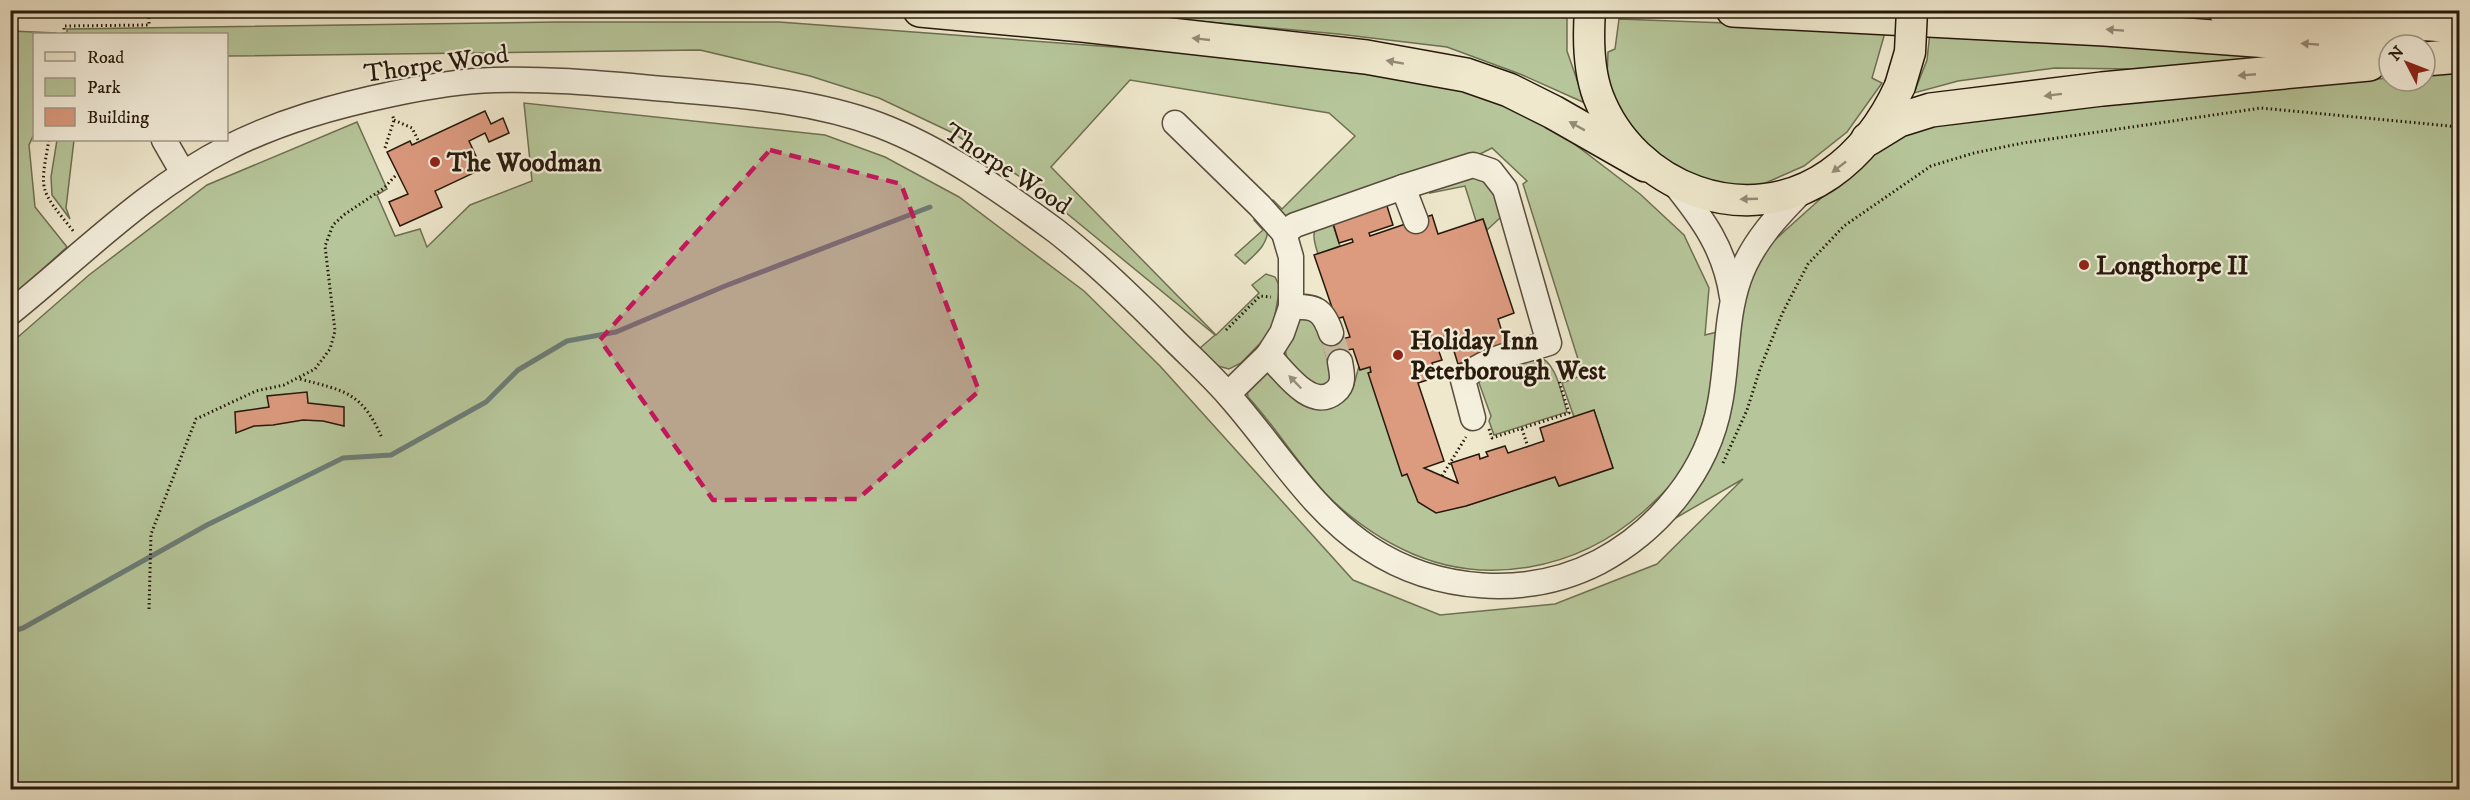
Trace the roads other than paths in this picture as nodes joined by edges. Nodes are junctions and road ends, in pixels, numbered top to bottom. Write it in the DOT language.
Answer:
graph roads {
  1 [pos="920,10"];
  2 [pos="1590,10"];
  3 [pos="1733,10"];
  4 [pos="1912,10"];
  5 [pos="2225,10"];
  6 [pos="2399,10"];
  7 [pos="2460,25"];
  8 [pos="2377,49"];
  9 [pos="2437,53"];
  10 [pos="2460,55"];
  11 [pos="2437,58"];
  12 [pos="2377,63"];
  13 [pos="1175,123"];
  14 [pos="1868,139"];
  15 [pos="165,141"];
  16 [pos="1646,165"];
  17 [pos="183,173"];
  18 [pos="1673,182"];
  19 [pos="1403,187"];
  20 [pos="1806,187"];
  21 [pos="1416,221"];
  22 [pos="1284,234"];
  23 [pos="1733,302"];
  24 [pos="1291,307"];
  25 [pos="10,313"];
  26 [pos="1330,333"];
  27 [pos="1268,355"];
  28 [pos="1340,362"];
  29 [pos="1228,394"];
  30 [pos="1477,427"];
  16 -- 1 [label="highway, one-way"];
  2 -- 16 [label="main road"];
  8 -- 3 [label="highway, one-way"];
  4 -- 14 [label="main road, bridge"];
  5 -- 7 [label="highway"];
  6 -- 7 [label="highway"];
  9 -- 10 [label="highway"];
  10 -- 11 [label="highway"];
  12 -- 14 [label="highway, one-way"];
  13 -- 22 [label="street"];
  14 -- 20 [label="main road, one-way"];
  15 -- 17 [label="street"];
  16 -- 18 [label="main road"];
  17 -- 25 [label="street, Thorpe Wood"];
  17 -- 29 [label="street, Thorpe Wood"];
  20 -- 18 [label="main road, one-way"];
  18 -- 23 [label="street, Thorpe Wood"];
  19 -- 21 [label="street"];
  19 -- 22 [label="street"];
  19 -- 30 [label="street"];
  20 -- 23 [label="street, Thorpe Wood"];
  22 -- 24 [label="street"];
  23 -- 29 [label="street, Thorpe Wood"];
  24 -- 26 [label="street"];
  24 -- 27 [label="street"];
  28 -- 27 [label="street, one-way"];
  27 -- 29 [label="street"];
}
